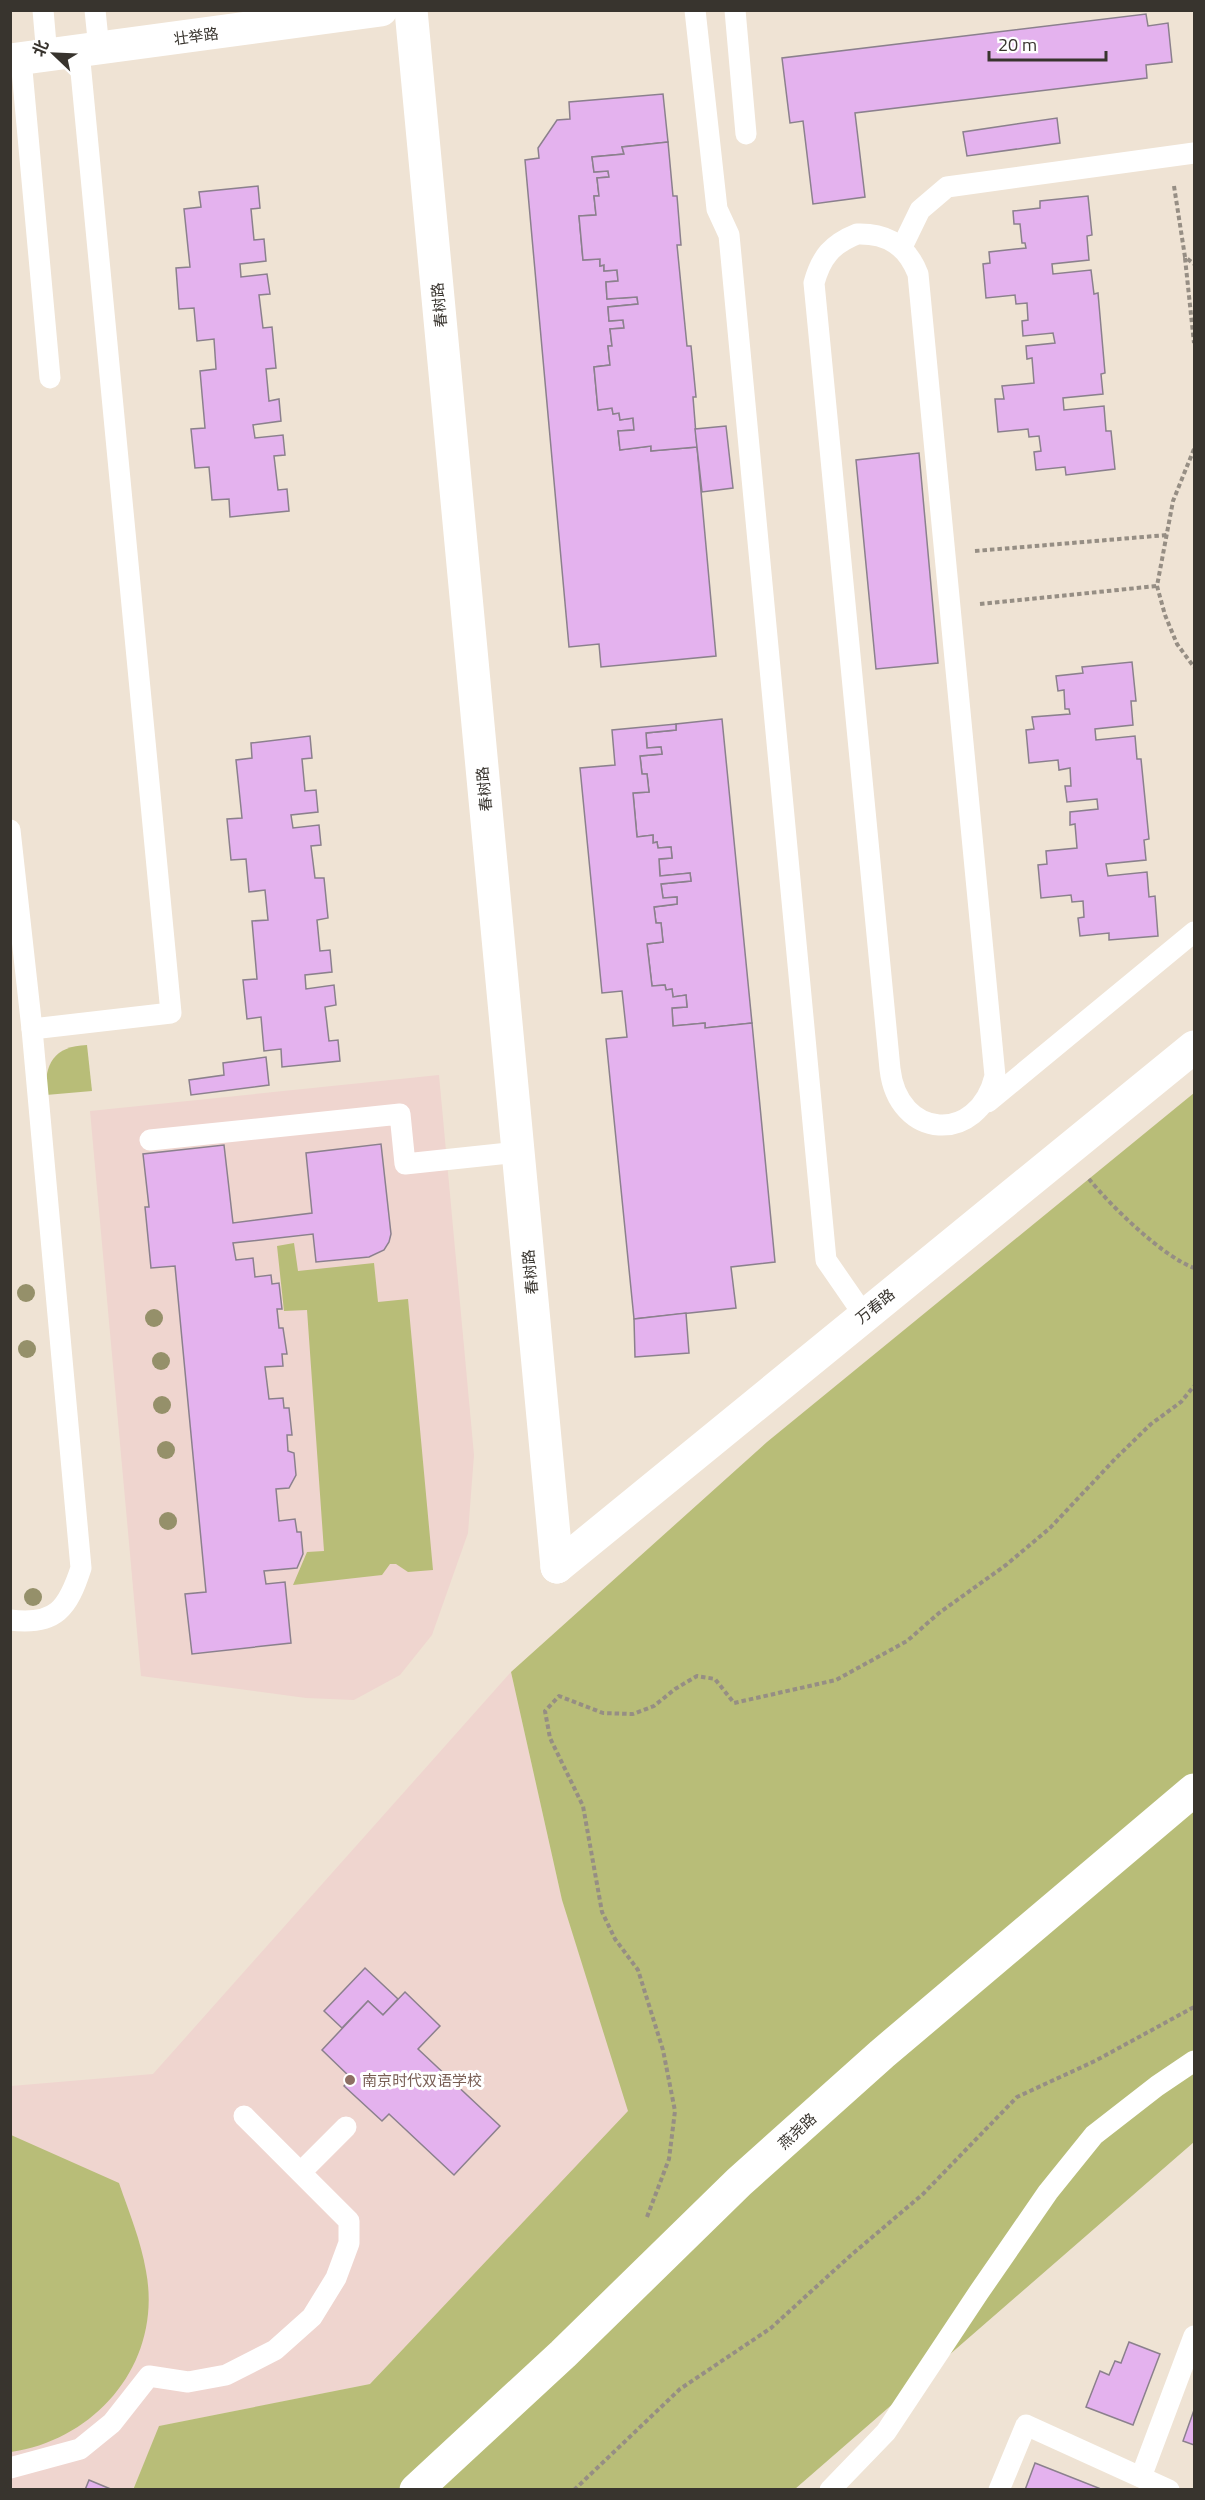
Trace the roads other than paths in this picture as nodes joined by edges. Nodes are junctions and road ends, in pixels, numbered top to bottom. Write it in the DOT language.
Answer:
graph roads {
  1 [pos="43,10"];
  2 [pos="95,10"];
  3 [pos="381,10"];
  4 [pos="411,10"];
  5 [pos="695,10"];
  6 [pos="735,10"];
  7 [pos="89,50"];
  8 [pos="26,58"];
  9 [pos="746,134"];
  10 [pos="1194,153"];
  11 [pos="902,247"];
  12 [pos="50,378"];
  13 [pos="10,830"];
  14 [pos="1194,932"];
  15 [pos="32,1029"];
  16 [pos="1194,1047"];
  17 [pos="983,1106"];
  18 [pos="150,1140"];
  19 [pos="518,1152"];
  20 [pos="864,1315"];
  21 [pos="557,1567"];
  22 [pos="10,1620"];
  23 [pos="1194,1790"];
  24 [pos="1194,2061"];
  25 [pos="244,2116"];
  26 [pos="346,2127"];
  27 [pos="301,2172"];
  28 [pos="1194,2336"];
  29 [pos="10,2468"];
  30 [pos="1132,2480"];
  31 [pos="416,2490"];
  32 [pos="830,2490"];
  33 [pos="999,2490"];
  34 [pos="1169,2490"];
  1 -- 8 [label="lane"];
  2 -- 7 [label="lane"];
  3 -- 7 [label="street, 壮举路"];
  4 -- 19 [label="street, 春树路"];
  5 -- 20 [label="lane"];
  6 -- 9 [label="lane"];
  7 -- 8 [label="street, 壮举路"];
  7 -- 15 [label="lane"];
  8 -- 12 [label="lane"];
  10 -- 11 [label="lane"];
  11 -- 17 [label="lane"];
  11 -- 17 [label="lane"];
  13 -- 15 [label="lane"];
  14 -- 17 [label="lane"];
  15 -- 22 [label="lane"];
  16 -- 20 [label="street, 万春路"];
  18 -- 19 [label="lane"];
  19 -- 21 [label="street, 春树路"];
  20 -- 21 [label="street, 万春路"];
  23 -- 31 [label="street, 燕尧路"];
  24 -- 32 [label="lane"];
  25 -- 27 [label="lane"];
  26 -- 27 [label="lane"];
  27 -- 29 [label="lane"];
  28 -- 30 [label="lane"];
  30 -- 33 [label="lane"];
  30 -- 34 [label="lane"];
}
